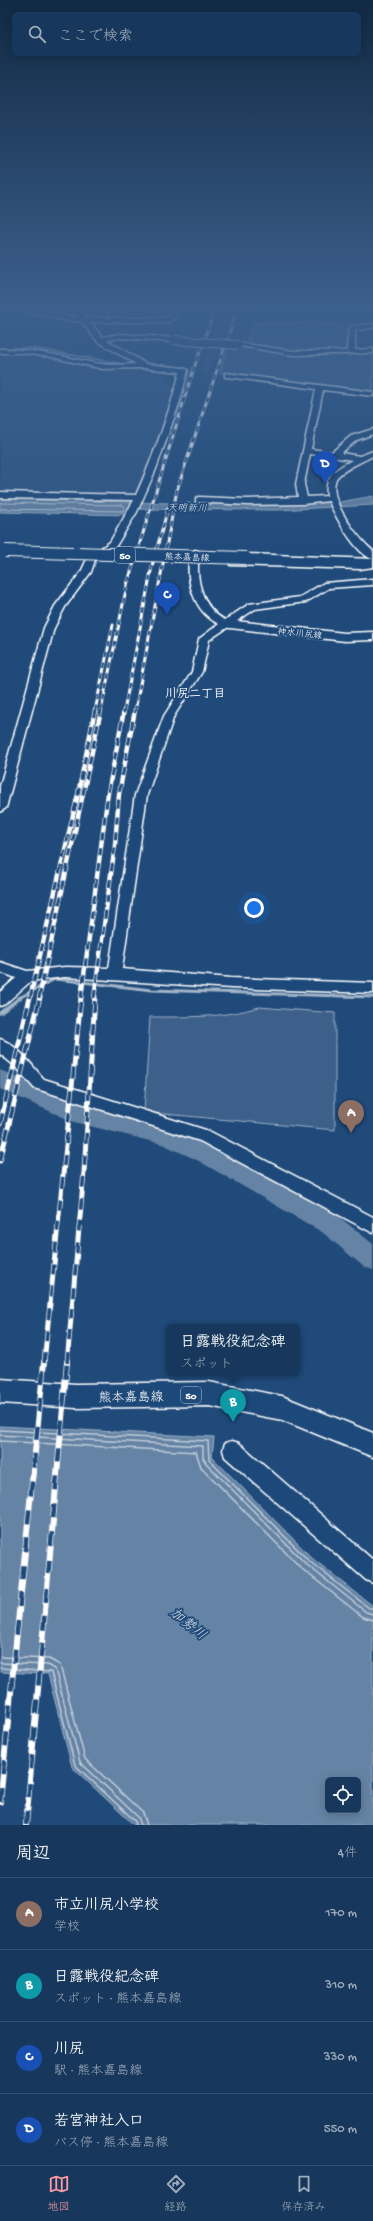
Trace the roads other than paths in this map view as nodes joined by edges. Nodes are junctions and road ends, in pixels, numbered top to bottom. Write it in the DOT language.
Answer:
graph roads {
  1 [pos="178,392"];
  2 [pos="319,392"];
  3 [pos="357,392"];
  4 [pos="373,394"];
  5 [pos="373,431"];
  6 [pos="306,451"];
  7 [pos="373,453"];
  8 [pos="334,455"];
  9 [pos="362,459"];
  10 [pos="0,495"];
  11 [pos="140,498"];
  12 [pos="332,498"];
  13 [pos="199,500"];
  14 [pos="303,501"];
  15 [pos="3,551"];
  16 [pos="373,556"];
  17 [pos="373,563"];
  18 [pos="373,582"];
  19 [pos="226,624"];
  20 [pos="373,636"];
  21 [pos="0,808"];
  22 [pos="0,967"];
  23 [pos="115,974"];
  24 [pos="27,976"];
  25 [pos="373,988"];
  26 [pos="0,1000"];
  27 [pos="0,1045"];
  28 [pos="373,1225"];
  29 [pos="0,1391"];
  30 [pos="373,1445"];
  31 [pos="232,1450"];
  32 [pos="373,1573"];
  1 -- 11 [label="street"];
  2 -- 6 [label="street"];
  3 -- 4 [label="street"];
  5 -- 8 [label="street"];
  6 -- 8 [label="street"];
  6 -- 14 [label="street"];
  7 -- 9 [label="street"];
  8 -- 9 [label="street"];
  9 -- 12 [label="street"];
  10 -- 11 [label="street"];
  11 -- 21 [label="street"];
  12 -- 14 [label="street"];
  12 -- 16 [label="street"];
  13 -- 14 [label="street"];
  15 -- 17 [label="main road, 熊本嘉島線 / 50, bridge"];
  17 -- 19 [label="street"];
  18 -- 19 [label="street"];
  19 -- 20 [label="main road, 神水川尻線"];
  19 -- 23 [label="street"];
  22 -- 24 [label="street"];
  23 -- 24 [label="street"];
  23 -- 25 [label="street"];
  24 -- 26 [label="street"];
  27 -- 28 [label="street"];
  29 -- 30 [label="main road, 熊本嘉島線 / 50"];
  31 -- 32 [label="street"];
}
